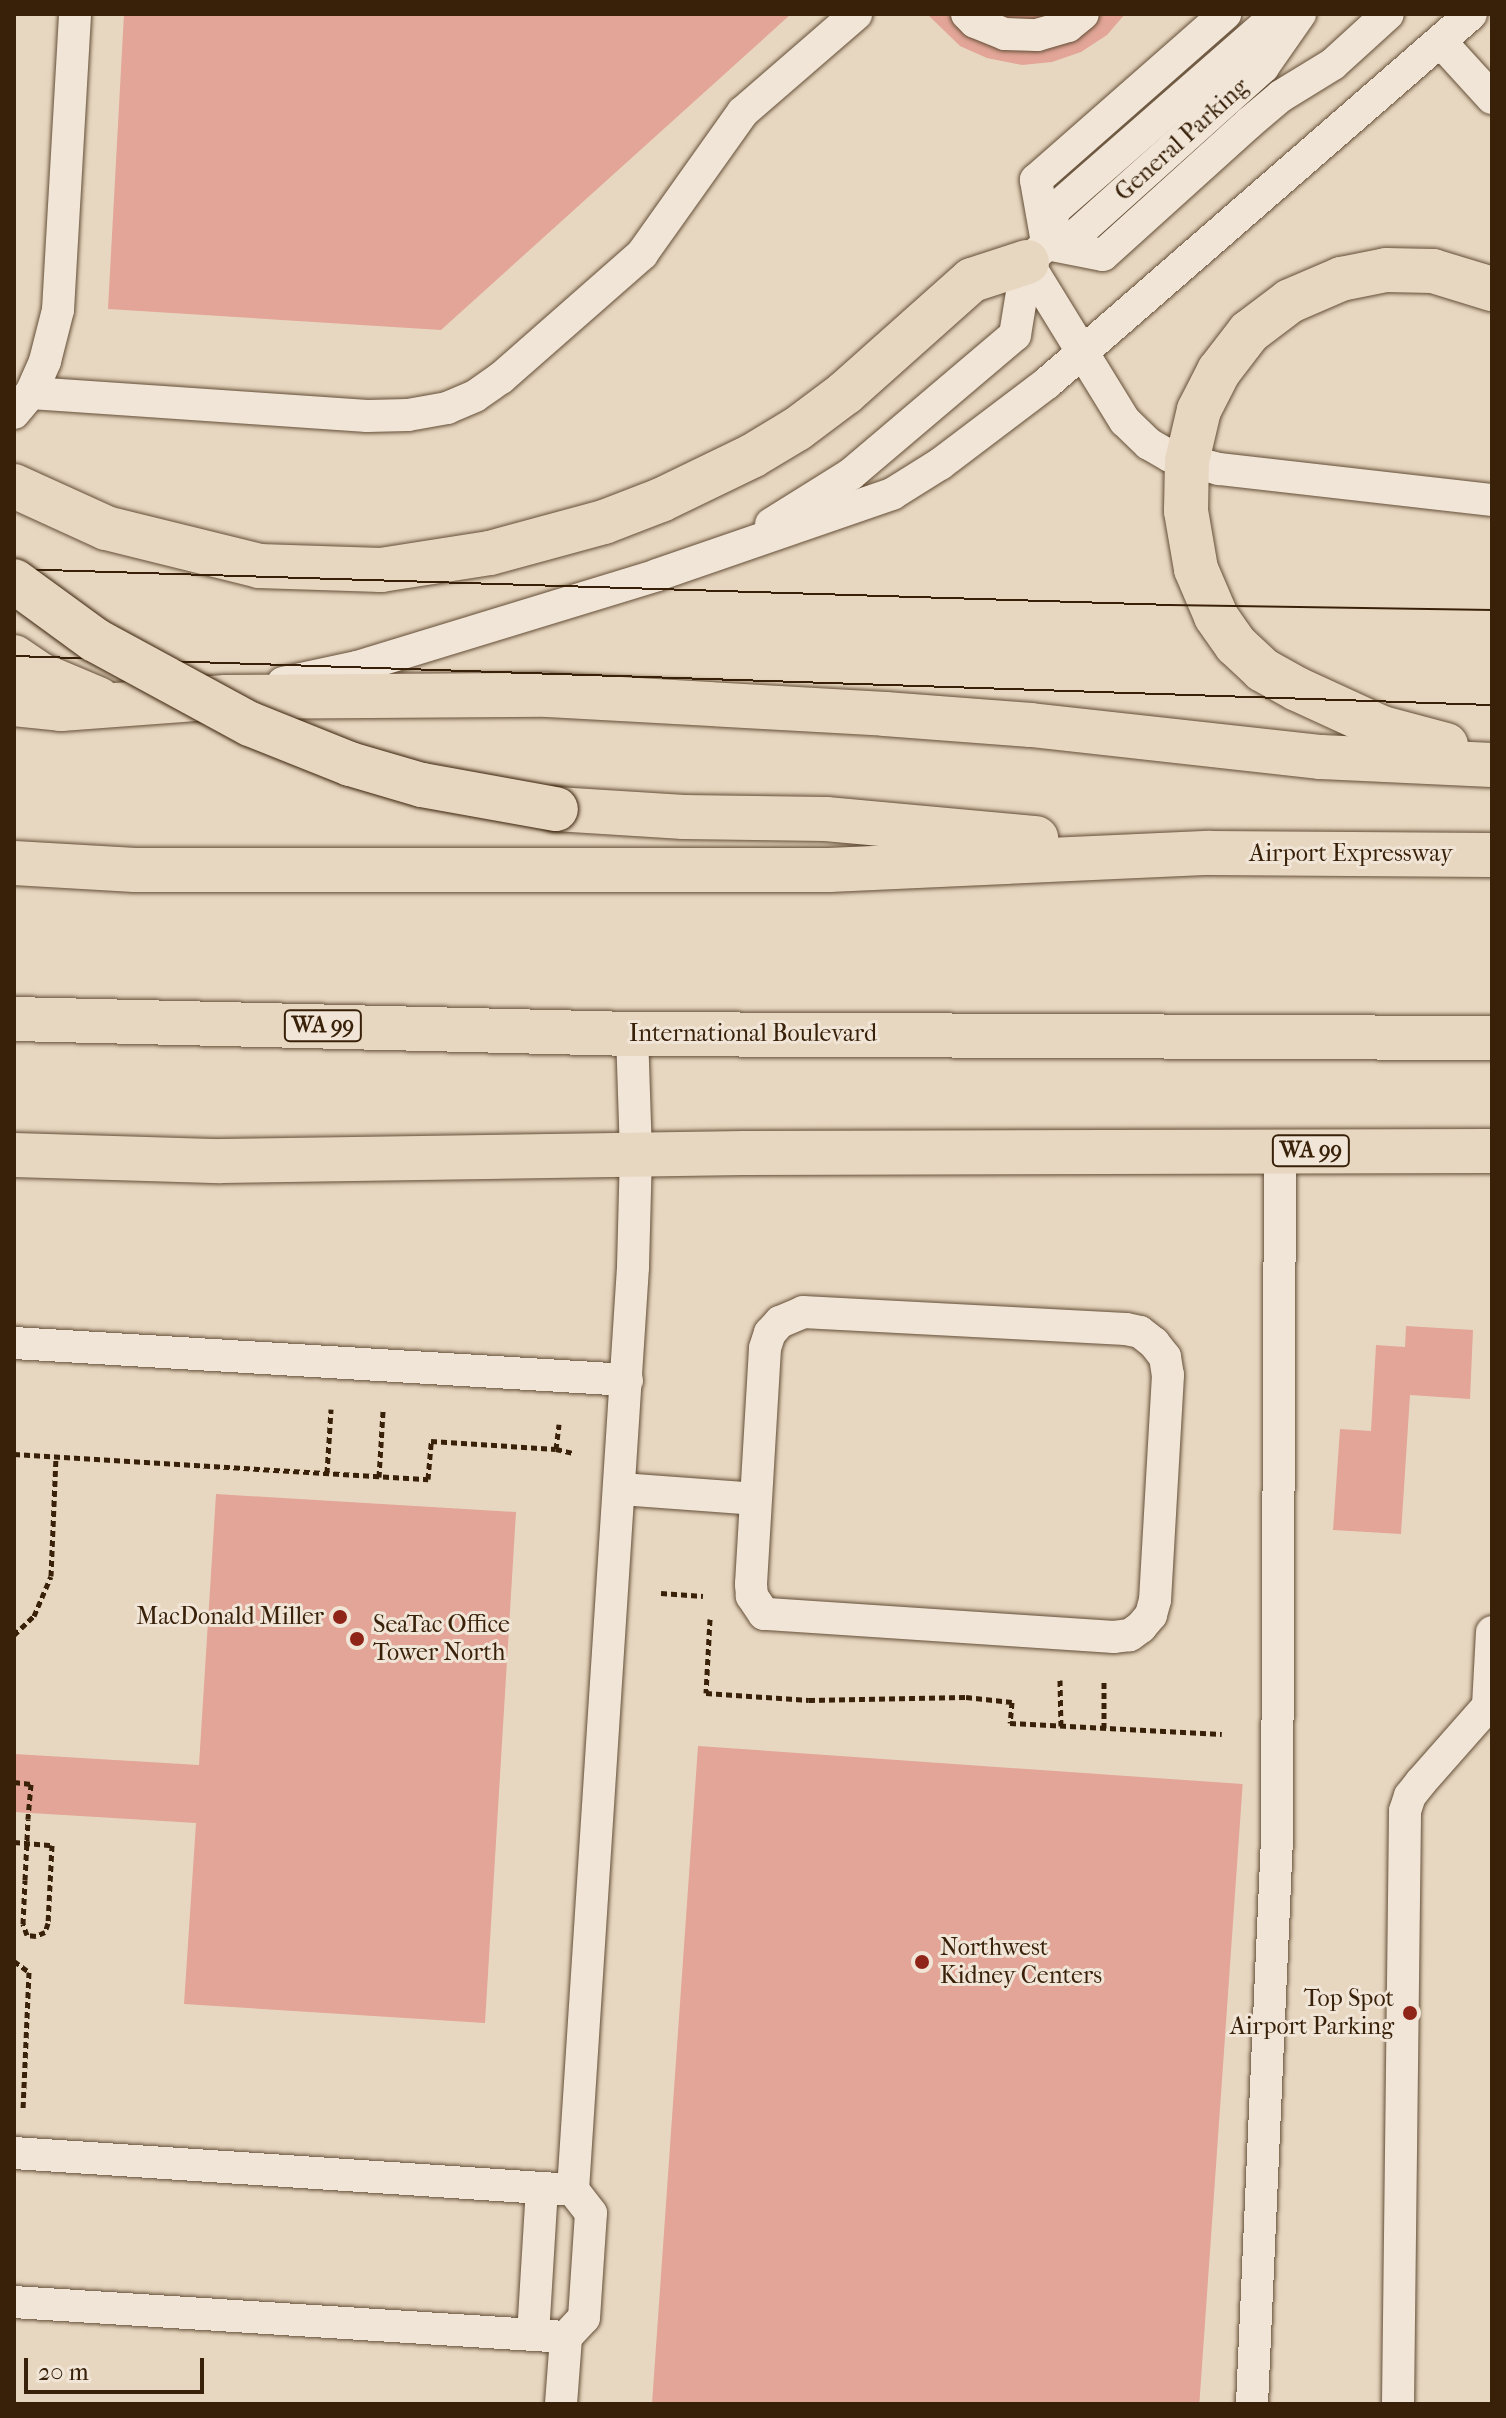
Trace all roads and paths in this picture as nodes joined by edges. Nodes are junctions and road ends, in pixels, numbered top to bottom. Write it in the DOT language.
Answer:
graph roads {
  1 [pos="75,14"];
  2 [pos="856,14"];
  3 [pos="967,14"];
  4 [pos="1083,14"];
  5 [pos="1225,14"];
  6 [pos="1278,14"];
  7 [pos="1300,14"];
  8 [pos="1388,14"];
  9 [pos="1471,14"];
  10 [pos="1441,42"];
  11 [pos="1492,98"];
  12 [pos="1037,253"];
  13 [pos="1492,289"];
  14 [pos="1082,353"];
  15 [pos="22,403"];
  16 [pos="1187,461"];
  17 [pos="14,486"];
  18 [pos="1492,500"];
  19 [pos="735,547"];
  20 [pos="14,581"];
  21 [pos="14,657"];
  22 [pos="226,697"];
  23 [pos="14,704"];
  24 [pos="124,706"];
  25 [pos="1492,758"];
  26 [pos="1492,765"];
  27 [pos="1210,853"];
  28 [pos="1492,855"];
  29 [pos="22,864"];
  30 [pos="14,1019"];
  31 [pos="632,1034"];
  32 [pos="1492,1038"];
  33 [pos="1280,1151"];
  34 [pos="1492,1151"];
  35 [pos="636,1154"];
  36 [pos="14,1155"];
  37 [pos="14,1343"];
  38 [pos="627,1380"];
  39 [pos="332,1396"];
  40 [pos="384,1398"];
  41 [pos="561,1416"];
  42 [pos="14,1454"];
  43 [pos="56,1456"];
  44 [pos="327,1473"];
  45 [pos="379,1477"];
  46 [pos="620,1489"];
  47 [pos="755,1499"];
  48 [pos="656,1592"];
  49 [pos="14,1635"];
  50 [pos="1492,1646"];
  51 [pos="1060,1667"];
  52 [pos="1105,1669"];
  53 [pos="1490,1708"];
  54 [pos="1061,1726"];
  55 [pos="1104,1728"];
  56 [pos="1222,1734"];
  57 [pos="14,1782"];
  58 [pos="14,1842"];
  59 [pos="14,1961"];
  60 [pos="17,2153"];
  61 [pos="558,2189"];
  62 [pos="14,2302"];
  63 [pos="533,2335"];
  64 [pos="566,2337"];
  65 [pos="561,2404"];
  66 [pos="1252,2404"];
  67 [pos="1398,2404"];
  1 -- 15 [label="lane"];
  2 -- 15 [label="lane"];
  3 -- 4 [label="lane"];
  5 -- 12 [label="lane, General Parking"];
  6 -- 12 [label="lane, General Parking"];
  7 -- 12 [label="lane, General Parking"];
  8 -- 12 [label="lane"];
  9 -- 10 [label="lane"];
  10 -- 11 [label="lane"];
  10 -- 14 [label="lane"];
  12 -- 14 [label="lane"];
  12 -- 17 [label="main road"];
  12 -- 19 [label="lane, General Parking"];
  13 -- 16 [label="main road"];
  14 -- 16 [label="lane"];
  14 -- 19 [label="lane"];
  16 -- 18 [label="lane"];
  16 -- 25 [label="main road"];
  19 -- 22 [label="lane"];
  20 -- 27 [label="main road, bridge"];
  21 -- 24 [label="main road"];
  22 -- 24 [label="main road"];
  22 -- 26 [label="main road"];
  23 -- 24 [label="main road"];
  27 -- 28 [label="main road, Airport Expressway"];
  27 -- 29 [label="main road"];
  30 -- 31 [label="main road, International Boulevard / WA 99"];
  31 -- 32 [label="main road, International Boulevard / WA 99"];
  31 -- 35 [label="lane"];
  33 -- 34 [label="main road, WA 99"];
  33 -- 35 [label="main road, WA 99"];
  33 -- 66 [label="lane"];
  35 -- 36 [label="main road, WA 99"];
  35 -- 38 [label="lane"];
  37 -- 38 [label="lane"];
  38 -- 46 [label="lane"];
  39 -- 44 [label="path"];
  40 -- 45 [label="path"];
  41 -- 45 [label="path"];
  42 -- 43 [label="path"];
  43 -- 44 [label="path"];
  43 -- 49 [label="path"];
  44 -- 45 [label="path"];
  46 -- 47 [label="lane"];
  46 -- 61 [label="lane"];
  47 -- 47 [label="lane"];
  48 -- 54 [label="path"];
  50 -- 53 [label="lane"];
  51 -- 54 [label="path"];
  52 -- 55 [label="path"];
  53 -- 67 [label="lane"];
  54 -- 55 [label="path"];
  55 -- 56 [label="path"];
  57 -- 58 [label="path, bridge"];
  59 -- 60 [label="path"];
  60 -- 61 [label="lane"];
  61 -- 63 [label="lane"];
  61 -- 64 [label="lane"];
  62 -- 63 [label="lane"];
  63 -- 64 [label="lane"];
  64 -- 65 [label="lane"];
}
